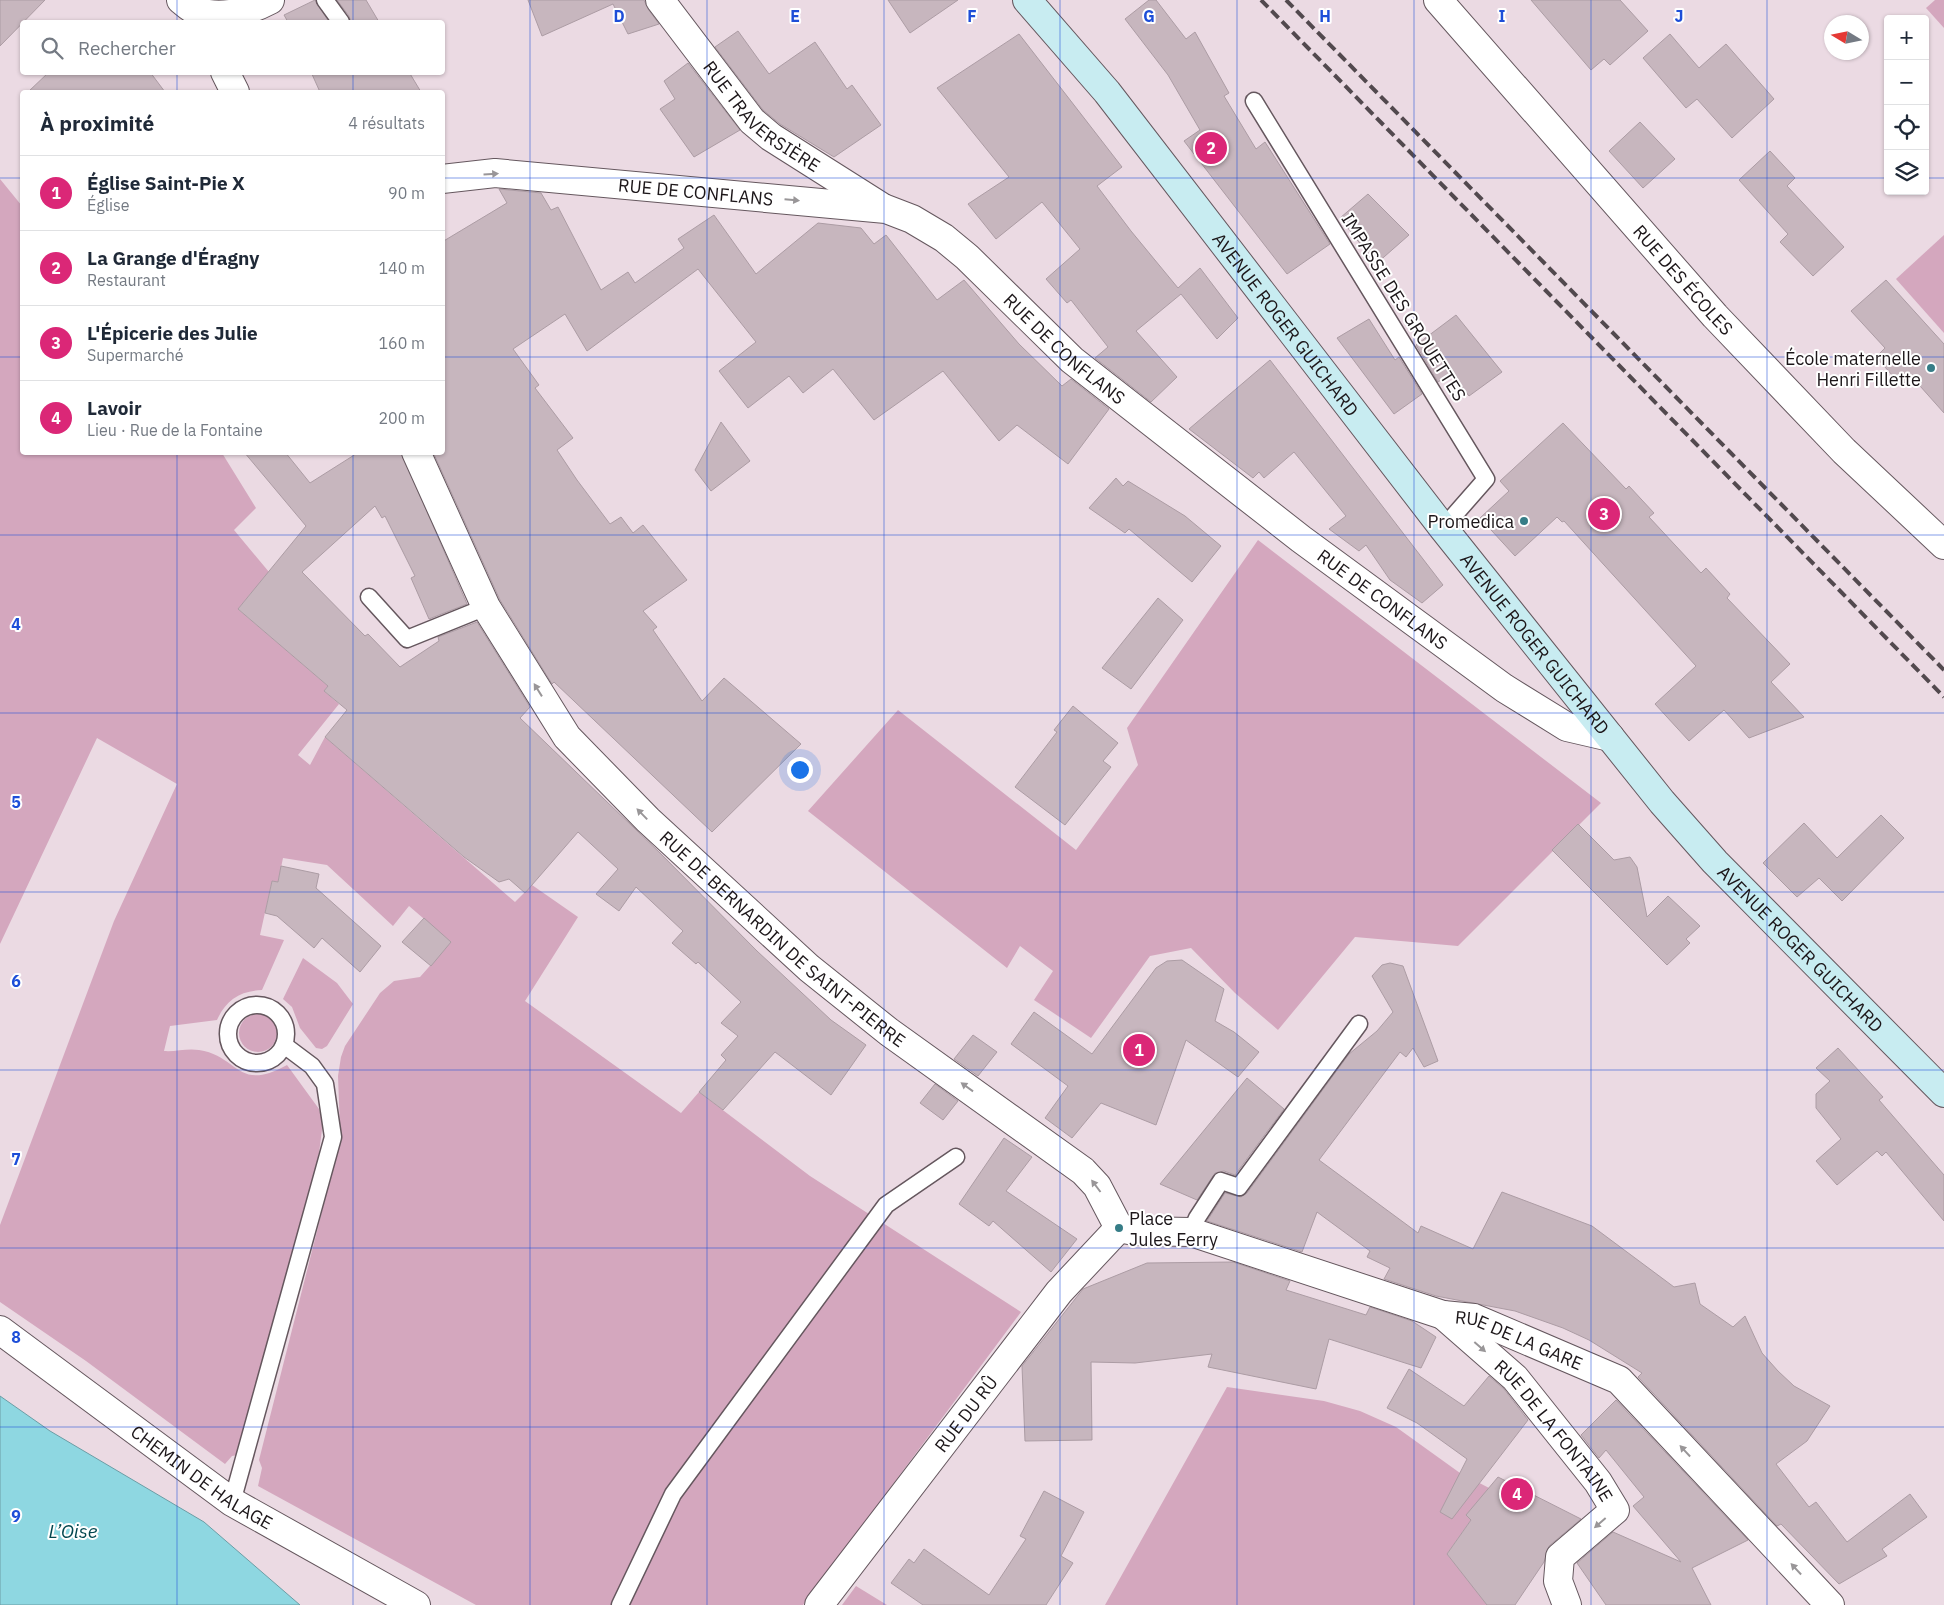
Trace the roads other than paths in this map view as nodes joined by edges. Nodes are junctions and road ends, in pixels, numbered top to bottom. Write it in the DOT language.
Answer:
graph roads {
  1 [pos="270,0"];
  2 [pos="325,0"];
  3 [pos="660,0"];
  4 [pos="1027,0"];
  5 [pos="1050,0"];
  6 [pos="1438,0"];
  7 [pos="193,11"];
  8 [pos="339,20"];
  9 [pos="226,75"];
  10 [pos="234,90"];
  11 [pos="1107,92"];
  12 [pos="1254,101"];
  13 [pos="445,179"];
  14 [pos="886,209"];
  15 [pos="417,455"];
  16 [pos="1443,528"];
  17 [pos="1944,545"];
  18 [pos="368,597"];
  19 [pos="486,607"];
  20 [pos="1610,737"];
  21 [pos="1359,1024"];
  22 [pos="284,1045"];
  23 [pos="1944,1093"];
  24 [pos="956,1157"];
  25 [pos="1119,1228"];
  26 [pos="1191,1232"];
  27 [pos="1443,1315"];
  28 [pos="0,1330"];
  29 [pos="232,1502"];
  30 [pos="416,1605"];
  31 [pos="620,1605"];
  32 [pos="819,1605"];
  33 [pos="1567,1605"];
  34 [pos="1830,1605"];
  1 -- 7 [label="street"];
  2 -- 8 [label="lane"];
  3 -- 14 [label="street, RUE TRAVERSIÈRE"];
  4 -- 11 [label="main road, AVENUE ROGER GUICHARD"];
  5 -- 11 [label="main road, AVENUE ROGER GUICHARD"];
  6 -- 17 [label="street, RUE DES ÉCOLES"];
  9 -- 10 [label="street"];
  11 -- 16 [label="main road, AVENUE ROGER GUICHARD"];
  12 -- 16 [label="lane, IMPASSE DES GROUETTES"];
  13 -- 14 [label="street, RUE DE CONFLANS, one-way"];
  14 -- 20 [label="street, RUE DE CONFLANS"];
  15 -- 19 [label="street, RUE DE BERNARDIN DE SAINT-PIERRE"];
  16 -- 20 [label="main road, AVENUE ROGER GUICHARD"];
  18 -- 19 [label="lane"];
  25 -- 19 [label="street, RUE DE BERNARDIN DE SAINT-PIERRE, one-way"];
  20 -- 23 [label="main road, AVENUE ROGER GUICHARD"];
  21 -- 26 [label="lane"];
  22 -- 29 [label="lane"];
  24 -- 31 [label="lane"];
  25 -- 26 [label="street, RUE DE LA GARE"];
  25 -- 32 [label="street, RUE DU RÛ"];
  26 -- 27 [label="street, RUE DE LA GARE"];
  27 -- 33 [label="street, RUE DE LA FONTAINE, one-way"];
  34 -- 27 [label="street, RUE DE LA GARE, one-way"];
  28 -- 29 [label="street, CHEMIN DE HALAGE"];
  29 -- 30 [label="street, CHEMIN DE HALAGE"];
}
